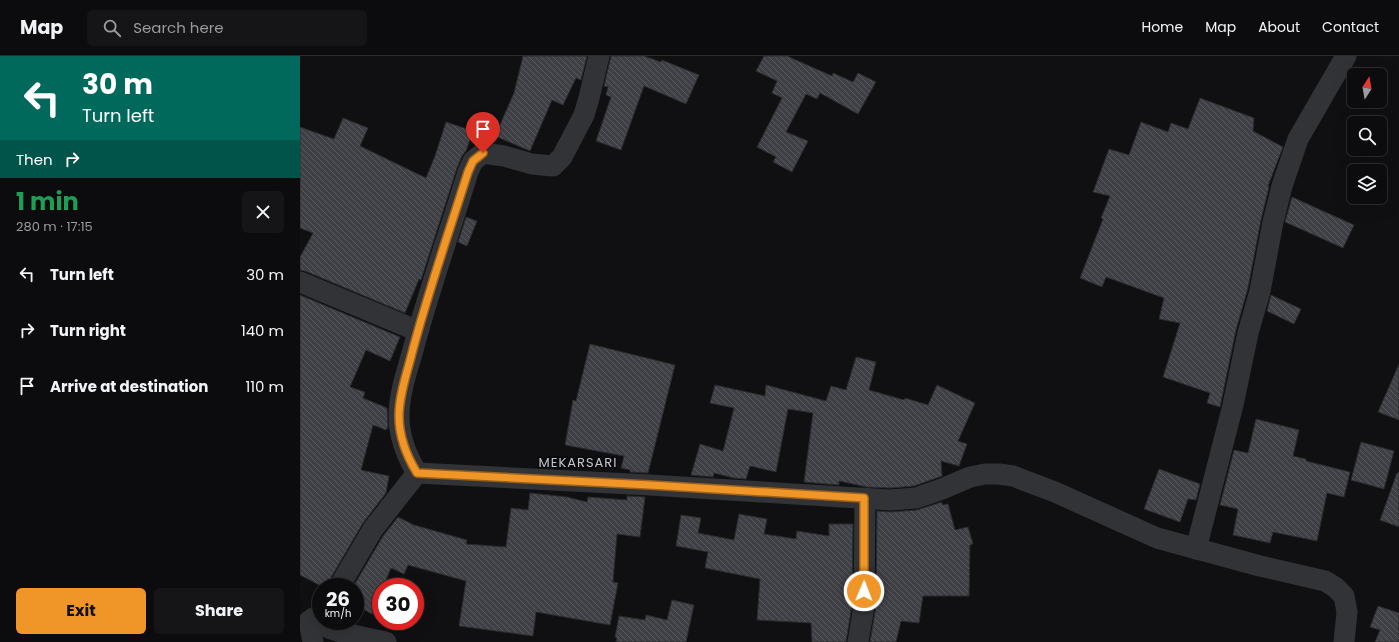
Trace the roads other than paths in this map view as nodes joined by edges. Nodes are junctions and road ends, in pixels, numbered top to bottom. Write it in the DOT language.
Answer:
graph roads {
  1 [pos="599,56"];
  2 [pos="1346,56"];
  3 [pos="300,282"];
  4 [pos="418,331"];
  5 [pos="417,473"];
  6 [pos="864,498"];
  7 [pos="1196,549"];
  8 [pos="344,578"];
  9 [pos="311,619"];
  10 [pos="313,642"];
  11 [pos="386,642"];
  12 [pos="858,642"];
  13 [pos="1344,642"];
  1 -- 4 [label="street"];
  2 -- 7 [label="street"];
  3 -- 4 [label="street"];
  4 -- 5 [label="street"];
  5 -- 6 [label="street"];
  5 -- 8 [label="street"];
  6 -- 7 [label="street"];
  6 -- 12 [label="street"];
  7 -- 13 [label="street"];
  9 -- 10 [label="street"];
  9 -- 11 [label="street"];
}
